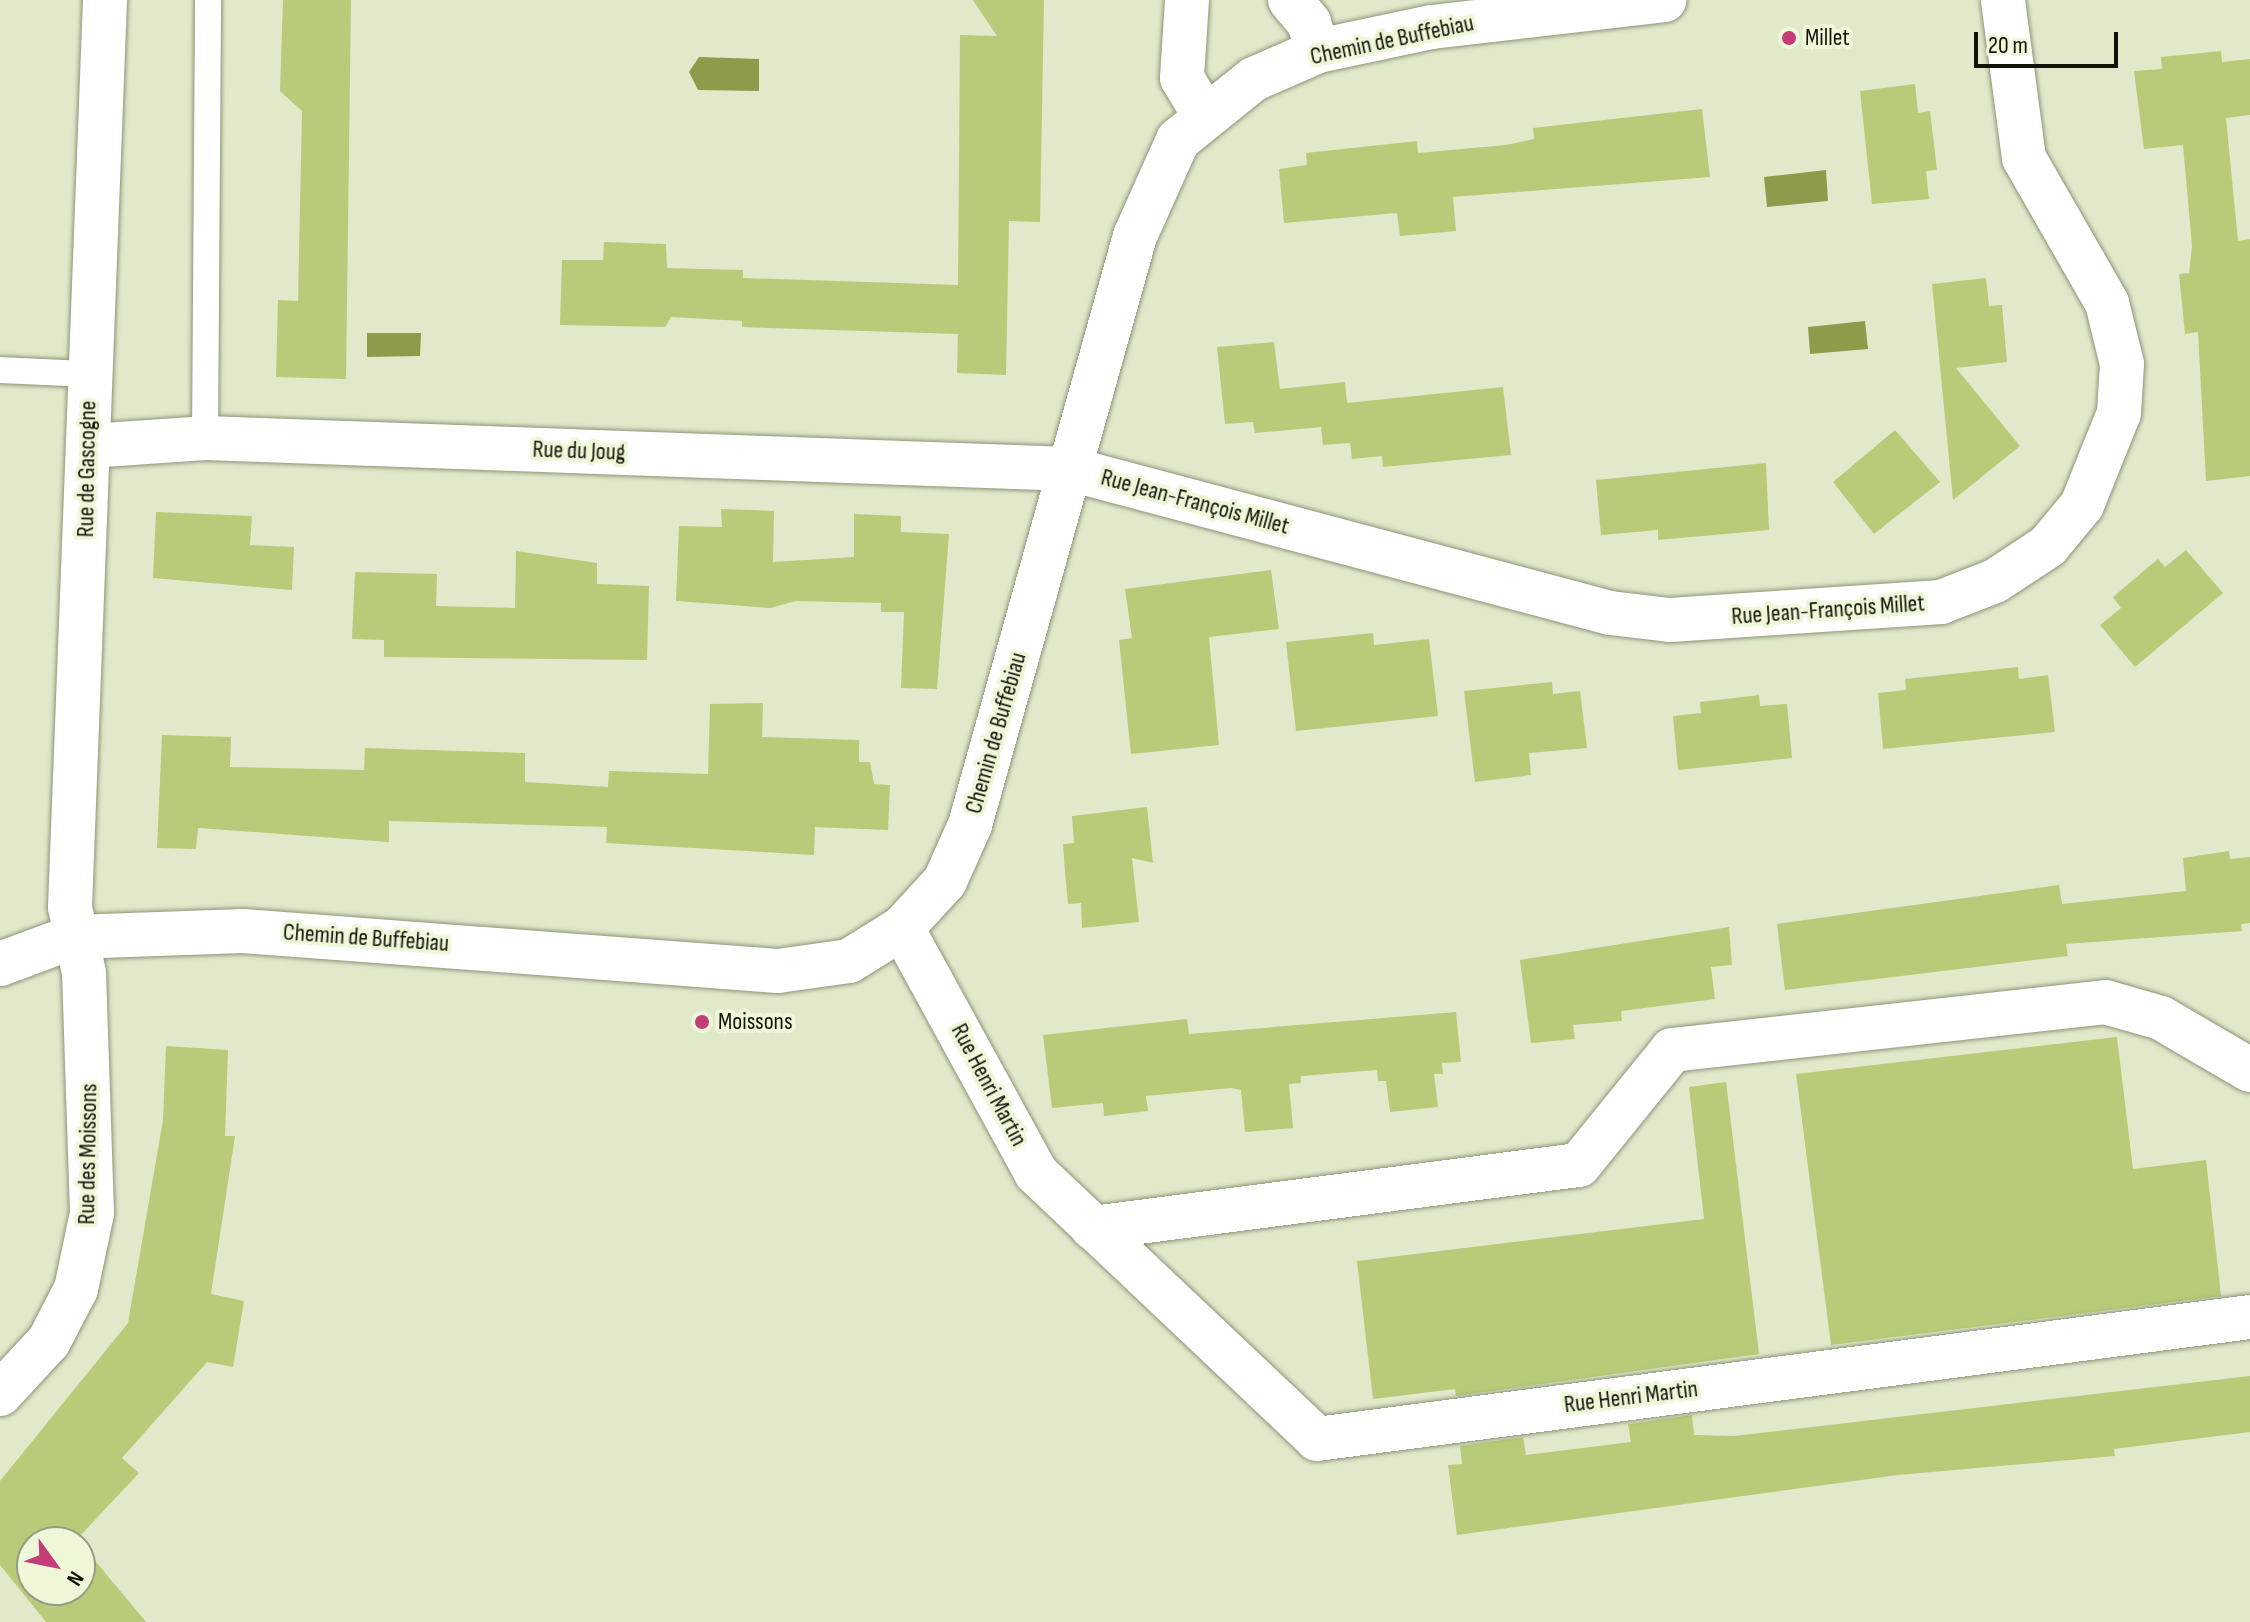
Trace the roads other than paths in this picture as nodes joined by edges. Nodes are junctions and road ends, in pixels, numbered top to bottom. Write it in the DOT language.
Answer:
graph roads {
  1 [pos="105,0"];
  2 [pos="208,0"];
  3 [pos="1187,0"];
  4 [pos="1290,0"];
  5 [pos="1664,0"];
  6 [pos="2003,0"];
  7 [pos="1318,51"];
  8 [pos="1203,113"];
  9 [pos="0,370"];
  10 [pos="89,374"];
  11 [pos="205,438"];
  12 [pos="89,446"];
  13 [pos="1070,469"];
  14 [pos="902,928"];
  15 [pos="73,937"];
  16 [pos="0,964"];
  17 [pos="2250,1070"];
  18 [pos="1093,1228"];
  19 [pos="2250,1317"];
  20 [pos="0,1394"];
  1 -- 10 [label="street, Rue de Gascogne"];
  2 -- 11 [label="lane"];
  3 -- 8 [label="street"];
  4 -- 7 [label="street"];
  5 -- 7 [label="street, Chemin de Buffebiau"];
  6 -- 13 [label="street, Rue Jean-François Millet"];
  7 -- 8 [label="street, Chemin de Buffebiau"];
  8 -- 13 [label="street, Chemin de Buffebiau"];
  9 -- 10 [label="lane"];
  10 -- 12 [label="street, Rue de Gascogne"];
  11 -- 12 [label="street, Rue du Joug"];
  11 -- 13 [label="street, Rue du Joug"];
  12 -- 15 [label="street, Rue de Gascogne"];
  13 -- 14 [label="street, Chemin de Buffebiau"];
  14 -- 15 [label="street, Chemin de Buffebiau"];
  14 -- 18 [label="street, Rue Henri Martin"];
  15 -- 16 [label="street, Chemin de Buffebiau"];
  15 -- 20 [label="street, Rue des Moissons"];
  17 -- 18 [label="street"];
  18 -- 19 [label="street, Rue Henri Martin"];
}
